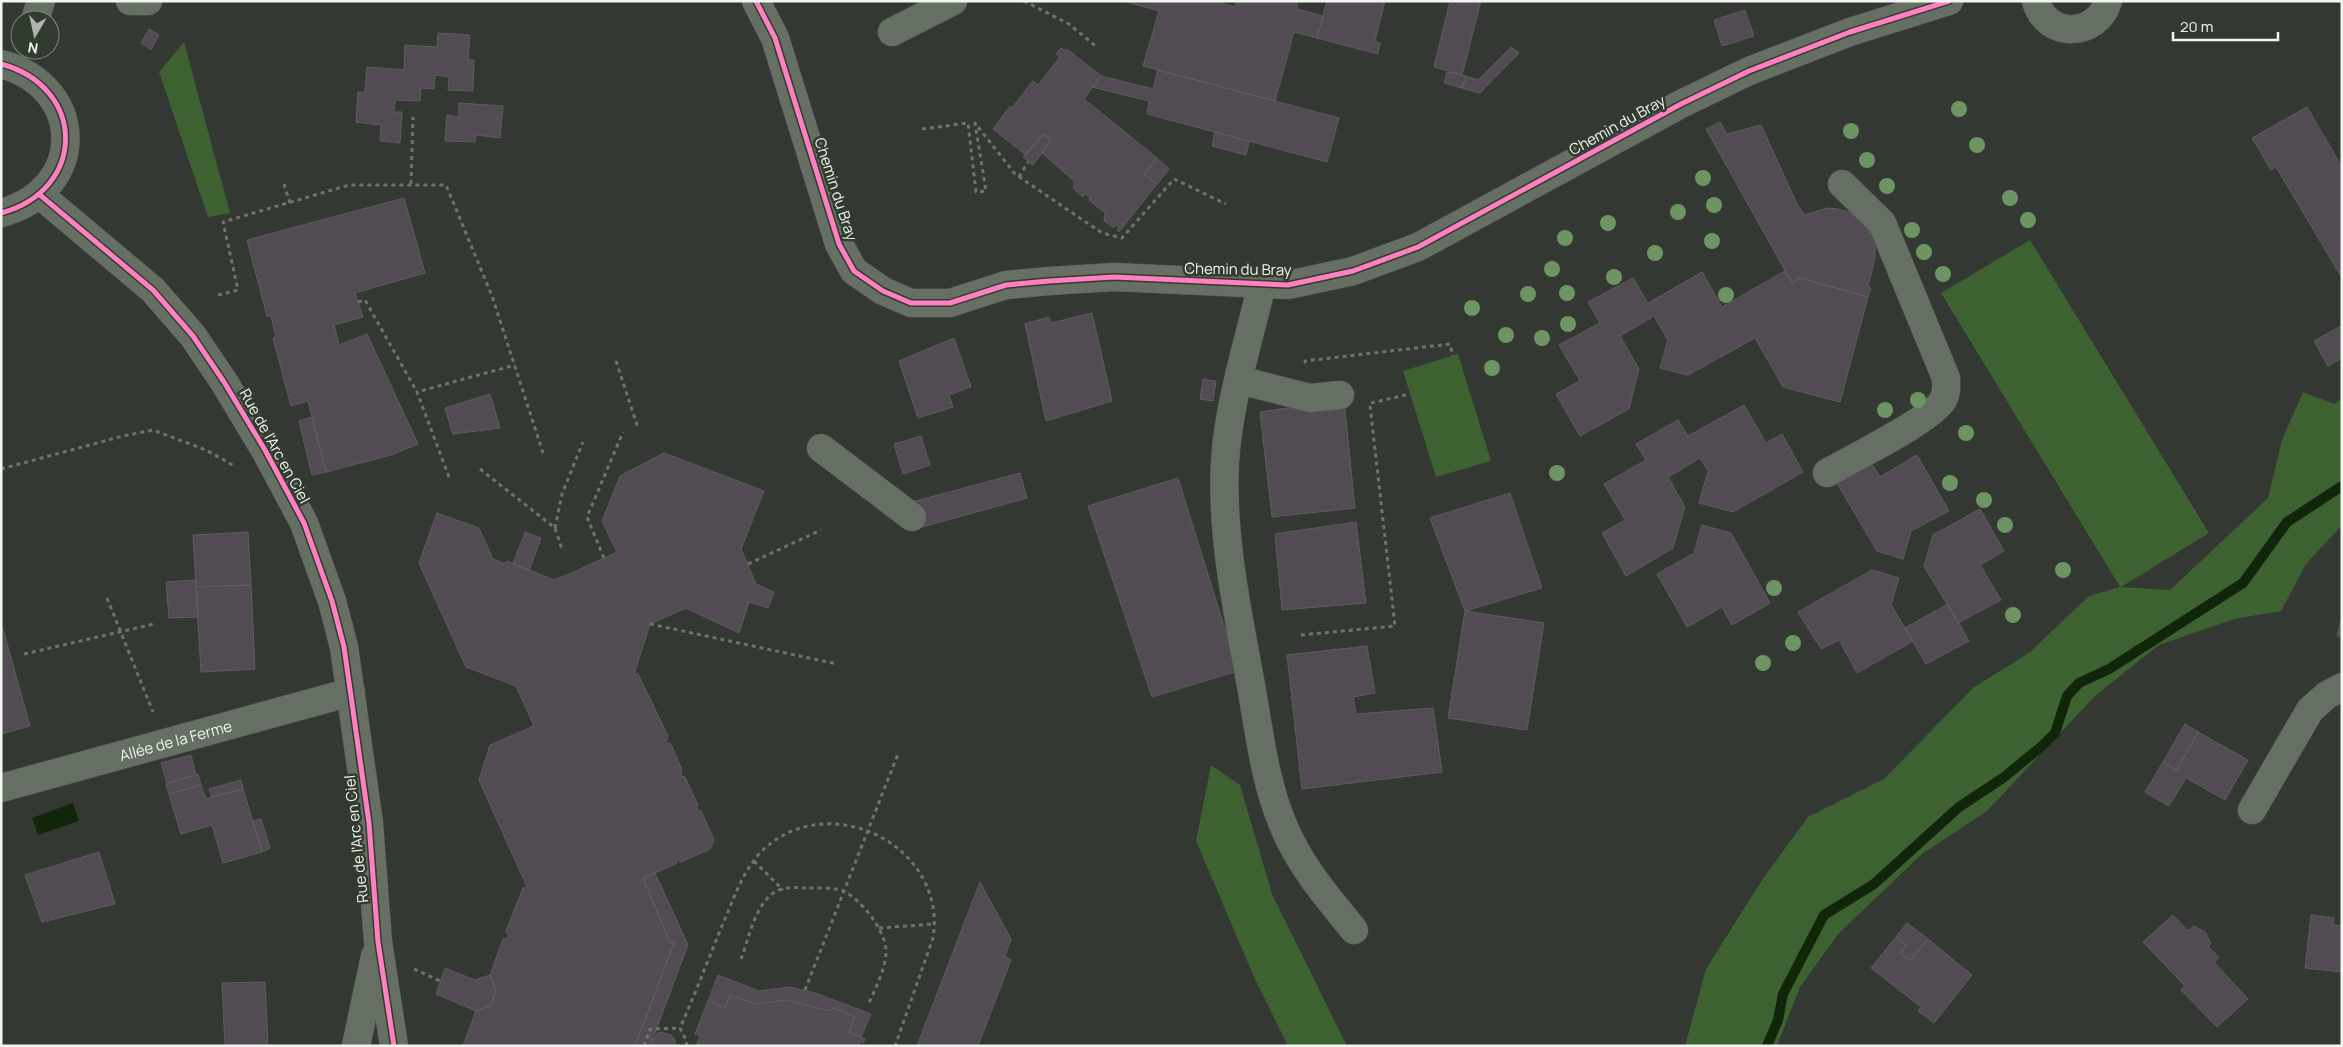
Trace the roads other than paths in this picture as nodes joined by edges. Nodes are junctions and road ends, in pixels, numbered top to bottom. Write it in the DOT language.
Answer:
graph roads {
  1 [pos="130,1"];
  2 [pos="148,1"];
  3 [pos="756,1"];
  4 [pos="953,1"];
  5 [pos="1949,1"];
  6 [pos="2036,1"];
  7 [pos="2108,1"];
  8 [pos="892,32"];
  9 [pos="14,61"];
  10 [pos="1842,184"];
  11 [pos="40,195"];
  12 [pos="1,213"];
  13 [pos="1262,284"];
  14 [pos="1239,380"];
  15 [pos="1340,395"];
  16 [pos="821,448"];
  17 [pos="1828,473"];
  18 [pos="912,517"];
  19 [pos="2342,687"];
  20 [pos="351,692"];
  21 [pos="1,788"];
  22 [pos="2252,810"];
  23 [pos="1354,930"];
  24 [pos="378,942"];
  25 [pos="356,1046"];
  26 [pos="394,1046"];
  1 -- 2 [label="street"];
  3 -- 13 [label="street, Chemin du Bray"];
  4 -- 8 [label="street"];
  5 -- 13 [label="street, Chemin du Bray"];
  6 -- 7 [label="street"];
  9 -- 11 [label="street"];
  10 -- 17 [label="street"];
  11 -- 12 [label="street"];
  11 -- 20 [label="street, Rue de l'Arc en Ciel"];
  13 -- 14 [label="street"];
  14 -- 15 [label="street"];
  14 -- 23 [label="street"];
  16 -- 18 [label="street"];
  19 -- 22 [label="street"];
  20 -- 21 [label="street, Allée de la Ferme"];
  20 -- 24 [label="street, Rue de l'Arc en Ciel"];
  24 -- 25 [label="street, Rue de l'Arc en Ciel"];
  24 -- 26 [label="street, Rue de l'Arc en Ciel"];
}
